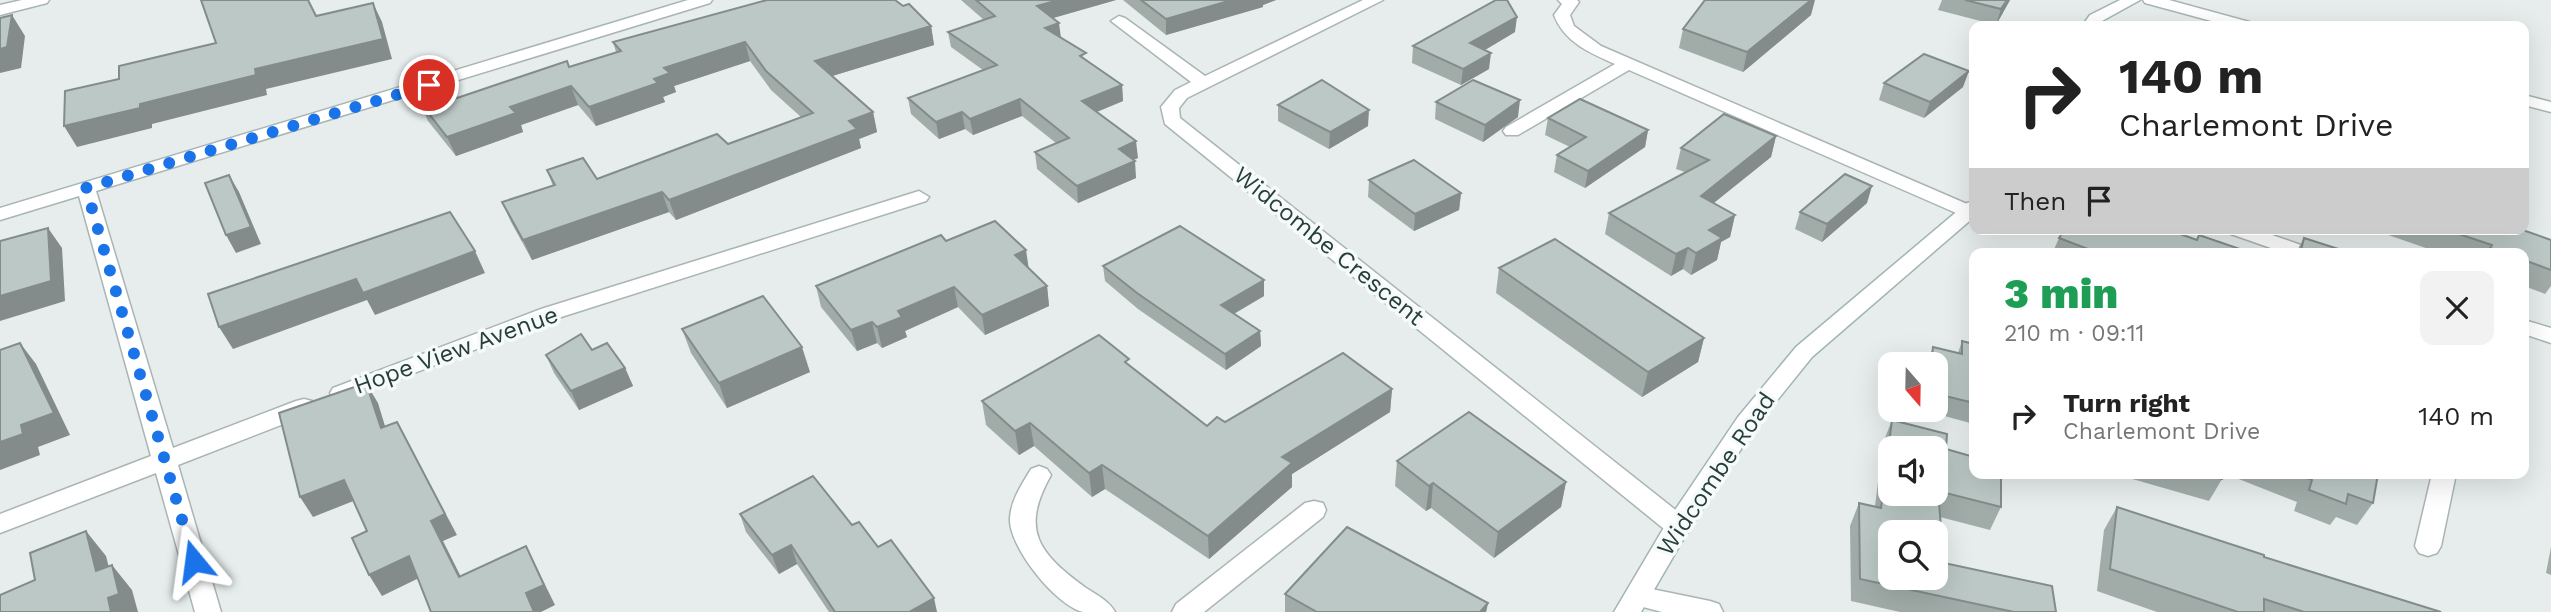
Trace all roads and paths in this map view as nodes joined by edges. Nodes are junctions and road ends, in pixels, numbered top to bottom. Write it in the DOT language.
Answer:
graph roads {
  1 [pos="41,0"];
  2 [pos="704,0"];
  3 [pos="1375,0"];
  4 [pos="2132,0"];
  5 [pos="2151,0"];
  6 [pos="1570,1"];
  7 [pos="662,6"];
  8 [pos="0,10"];
  9 [pos="1119,21"];
  10 [pos="2094,21"];
  11 [pos="2229,21"];
  12 [pos="1629,63"];
  13 [pos="1203,83"];
  14 [pos="2529,101"];
  15 [pos="2551,107"];
  16 [pos="1512,131"];
  17 [pos="86,188"];
  18 [pos="919,197"];
  19 [pos="1969,208"];
  20 [pos="1969,212"];
  21 [pos="0,214"];
  22 [pos="2253,235"];
  23 [pos="2290,248"];
  24 [pos="2529,329"];
  25 [pos="2551,336"];
  26 [pos="165,459"];
  27 [pos="1039,475"];
  28 [pos="2443,479"];
  29 [pos="1314,510"];
  30 [pos="0,524"];
  31 [pos="1678,526"];
  32 [pos="2428,546"];
  33 [pos="1632,604"];
  34 [pos="208,612"];
  35 [pos="1102,612"];
  36 [pos="1185,612"];
  37 [pos="1710,612"];
  1 -- 8 [label="street"];
  2 -- 7 [label="street"];
  3 -- 13 [label="street, Widcombe Crescent"];
  4 -- 10 [label="street"];
  5 -- 11 [label="street"];
  6 -- 12 [label="street"];
  7 -- 17 [label="street"];
  9 -- 13 [label="street"];
  12 -- 16 [label="street"];
  12 -- 19 [label="street"];
  13 -- 31 [label="street, Widcombe Crescent"];
  14 -- 15 [label="street"];
  17 -- 21 [label="street"];
  17 -- 26 [label="street"];
  18 -- 26 [label="street, Hope View Avenue"];
  20 -- 31 [label="street, Widcombe Road"];
  22 -- 23 [label="street"];
  24 -- 25 [label="street"];
  26 -- 30 [label="street, Hope View Avenue"];
  26 -- 34 [label="street"];
  27 -- 35 [label="street"];
  28 -- 32 [label="street"];
  29 -- 36 [label="street"];
  31 -- 33 [label="street, Widcombe Road"];
  33 -- 37 [label="street"];
}
